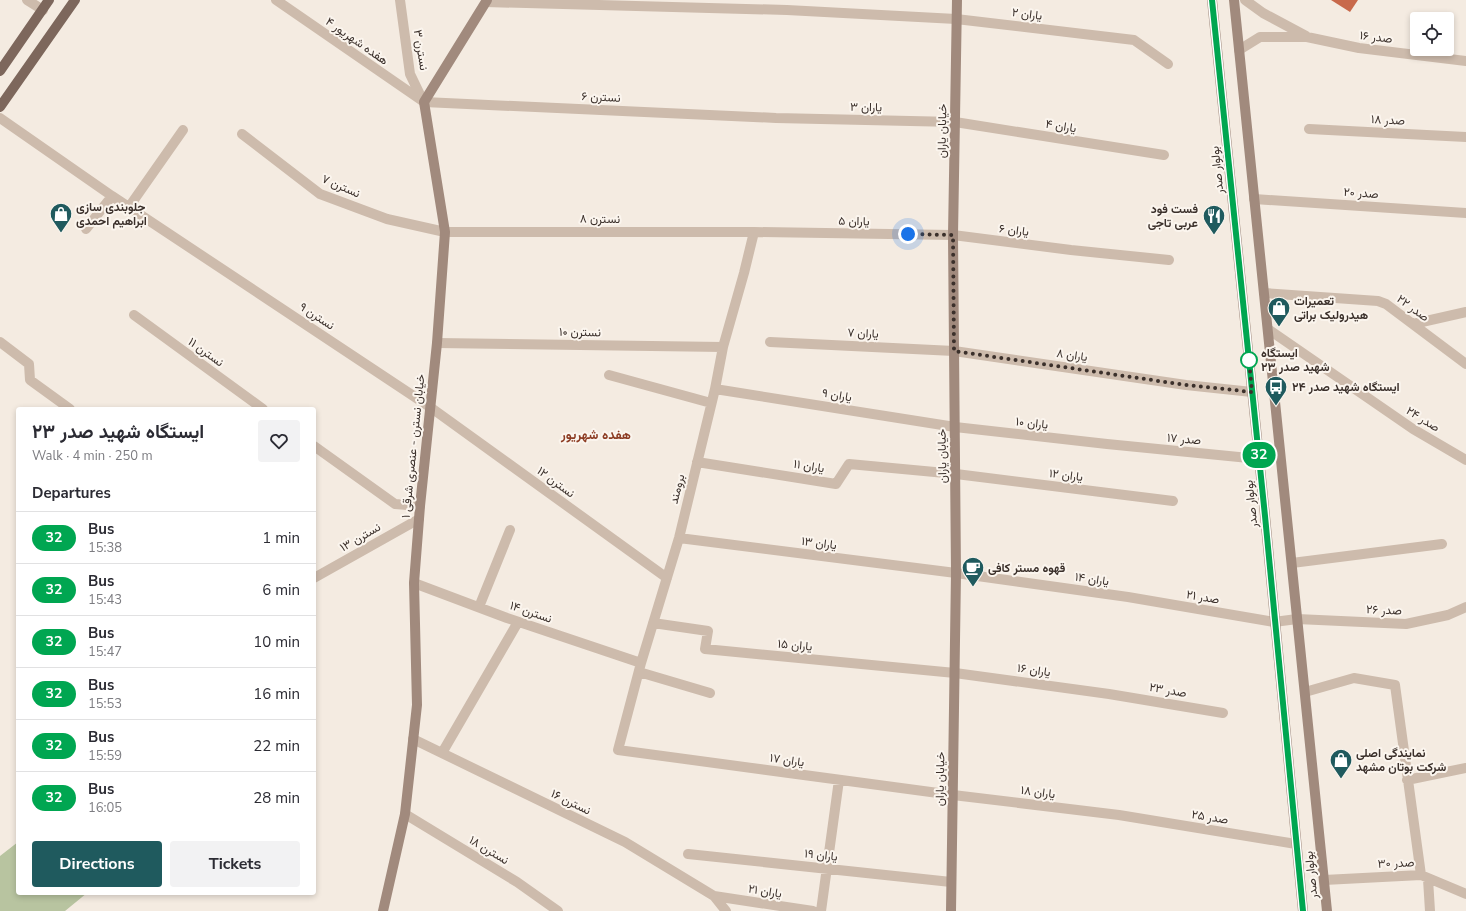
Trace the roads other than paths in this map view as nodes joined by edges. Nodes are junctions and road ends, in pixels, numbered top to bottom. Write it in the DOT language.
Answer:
graph roads {
  1 [pos="27,0"];
  2 [pos="50,0"];
  3 [pos="75,0"];
  4 [pos="276,0"];
  5 [pos="400,0"];
  6 [pos="957,0"];
  7 [pos="1212,0"];
  8 [pos="1234,0"];
  9 [pos="1245,0"];
  10 [pos="486,1"];
  11 [pos="714,4"];
  12 [pos="43,10"];
  13 [pos="956,19"];
  14 [pos="1307,37"];
  15 [pos="1239,50"];
  16 [pos="1466,61"];
  17 [pos="1168,64"];
  18 [pos="0,71"];
  19 [pos="410,74"];
  20 [pos="397,84"];
  21 [pos="424,102"];
  22 [pos="0,107"];
  23 [pos="0,118"];
  24 [pos="776,118"];
  25 [pos="955,122"];
  26 [pos="1309,128"];
  27 [pos="182,130"];
  28 [pos="242,134"];
  29 [pos="1466,137"];
  30 [pos="1164,155"];
  31 [pos="112,196"];
  32 [pos="1254,199"];
  33 [pos="129,207"];
  34 [pos="1466,213"];
  35 [pos="86,229"];
  36 [pos="445,232"];
  37 [pos="754,232"];
  38 [pos="953,235"];
  39 [pos="1168,260"];
  40 [pos="1264,293"];
  41 [pos="1466,312"];
  42 [pos="134,315"];
  43 [pos="1414,324"];
  44 [pos="1268,330"];
  45 [pos="0,342"];
  46 [pos="770,342"];
  47 [pos="437,343"];
  48 [pos="723,347"];
  49 [pos="954,351"];
  50 [pos="1466,364"];
  51 [pos="609,376"];
  52 [pos="715,389"];
  53 [pos="1252,392"];
  54 [pos="712,403"];
  55 [pos="67,407"];
  56 [pos="261,407"];
  57 [pos="430,407"];
  58 [pos="955,427"];
  59 [pos="1107,444"];
  60 [pos="316,447"];
  61 [pos="1259,459"];
  62 [pos="1466,460"];
  63 [pos="697,462"];
  64 [pos="956,474"];
  65 [pos="1173,501"];
  66 [pos="420,506"];
  67 [pos="419,519"];
  68 [pos="510,530"];
  69 [pos="679,538"];
  70 [pos="1442,544"];
  71 [pos="1292,563"];
  72 [pos="956,573"];
  73 [pos="316,577"];
  74 [pos="667,578"];
  75 [pos="414,583"];
  76 [pos="1128,597"];
  77 [pos="479,607"];
  78 [pos="1466,607"];
  79 [pos="1298,619"];
  80 [pos="518,622"];
  81 [pos="1274,622"];
  82 [pos="653,623"];
  83 [pos="640,668"];
  84 [pos="955,673"];
  85 [pos="1305,692"];
  86 [pos="710,693"];
  87 [pos="1110,694"];
  88 [pos="1223,713"];
  89 [pos="413,739"];
  90 [pos="618,750"];
  91 [pos="442,753"];
  92 [pos="1466,768"];
  93 [pos="839,780"];
  94 [pos="1407,780"];
  95 [pos="953,795"];
  96 [pos="405,814"];
  97 [pos="1120,815"];
  98 [pos="1296,844"];
  99 [pos="688,854"];
  100 [pos="826,869"];
  101 [pos="1424,877"];
  102 [pos="1324,880"];
  103 [pos="951,882"];
  104 [pos="1466,894"];
  105 [pos="714,896"];
  106 [pos="383,911"];
  107 [pos="558,911"];
  108 [pos="726,911"];
  109 [pos="813,911"];
  110 [pos="821,911"];
  111 [pos="951,911"];
  112 [pos="1303,911"];
  113 [pos="1328,911"];
  114 [pos="1430,911"];
  1 -- 12 [label="street"];
  2 -- 12 [label="main road"];
  3 -- 22 [label="main road"];
  4 -- 20 [label="street, هفده شهریور ۴"];
  5 -- 19 [label="street, نسترن ۳"];
  6 -- 13 [label="street, خیابان یاران"];
  7 -- 53 [label="street, بولوار صدر"];
  8 -- 15 [label="street, بولوار صدر"];
  9 -- 14 [label="street, صدر ۱۶"];
  10 -- 11 [label="street, یاران ۲"];
  10 -- 21 [label="street"];
  11 -- 13 [label="street, یاران ۲"];
  12 -- 18 [label="main road"];
  13 -- 17 [label="street, یاران ۲"];
  13 -- 25 [label="street, خیابان یاران"];
  14 -- 15 [label="street, صدر ۱۶"];
  14 -- 16 [label="street, صدر ۱۶"];
  15 -- 32 [label="street, بولوار صدر"];
  19 -- 20 [label="street"];
  19 -- 21 [label="street, نسترن ۳"];
  20 -- 21 [label="street, هفده شهریور ۴"];
  21 -- 24 [label="street, نسترن ۶"];
  21 -- 36 [label="street, خیابان نسترن - عنصری شرقی ۱"];
  23 -- 31 [label="street, نسترن ۹"];
  24 -- 25 [label="street, یاران ۳"];
  25 -- 30 [label="street, یاران ۴"];
  25 -- 38 [label="street, خیابان یاران"];
  26 -- 29 [label="street, صدر ۱۸"];
  27 -- 33 [label="street"];
  28 -- 36 [label="street, نسترن ۷"];
  31 -- 33 [label="street, نسترن ۹"];
  31 -- 35 [label="street"];
  32 -- 34 [label="street, صدر ۲۰"];
  32 -- 40 [label="street, بولوار صدر"];
  33 -- 57 [label="street, نسترن ۹"];
  36 -- 37 [label="street, نسترن ۸"];
  36 -- 47 [label="street, خیابان نسترن - عنصری شرقی ۱"];
  37 -- 38 [label="street, یاران ۵"];
  37 -- 48 [label="street, برومند"];
  38 -- 39 [label="street, یاران ۶"];
  38 -- 49 [label="street, خیابان یاران"];
  40 -- 43 [label="street, صدر ۲۲"];
  40 -- 44 [label="street, بولوار صدر"];
  41 -- 43 [label="street"];
  42 -- 56 [label="street, نسترن ۱۱"];
  43 -- 50 [label="street, صدر ۲۲"];
  44 -- 62 [label="street, صدر ۲۴"];
  44 -- 71 [label="street, بولوار صدر"];
  45 -- 55 [label="street"];
  46 -- 49 [label="street, یاران ۷"];
  47 -- 48 [label="street, نسترن ۱۰"];
  47 -- 57 [label="street, خیابان نسترن - عنصری شرقی ۱"];
  48 -- 52 [label="street, برومند"];
  49 -- 53 [label="street, یاران ۸"];
  49 -- 58 [label="street, خیابان یاران"];
  51 -- 54 [label="street"];
  52 -- 54 [label="street, برومند"];
  52 -- 58 [label="street, یاران ۹"];
  53 -- 61 [label="street, بولوار صدر"];
  54 -- 63 [label="street, برومند"];
  57 -- 66 [label="street, خیابان نسترن - عنصری شرقی ۱"];
  57 -- 74 [label="street, نسترن ۱۲"];
  58 -- 59 [label="street, یاران ۱۰"];
  58 -- 64 [label="street, خیابان یاران"];
  59 -- 61 [label="street, صدر ۱۷"];
  60 -- 66 [label="street"];
  61 -- 81 [label="street, بولوار صدر"];
  63 -- 64 [label="street, یاران ۱۱"];
  63 -- 69 [label="street, برومند"];
  64 -- 65 [label="street, یاران ۱۲"];
  64 -- 72 [label="street, خیابان یاران"];
  66 -- 67 [label="street, خیابان نسترن - عنصری شرقی ۱"];
  67 -- 73 [label="street, نسترن ۱۳"];
  67 -- 75 [label="street, خیابان نسترن - عنصری شرقی ۱"];
  68 -- 77 [label="street"];
  69 -- 72 [label="street, یاران ۱۳"];
  69 -- 74 [label="street, برومند"];
  70 -- 71 [label="street"];
  71 -- 79 [label="street, بولوار صدر"];
  72 -- 76 [label="street, یاران ۱۴"];
  72 -- 84 [label="street, خیابان یاران"];
  74 -- 82 [label="street, برومند"];
  75 -- 77 [label="street, نسترن ۱۴"];
  75 -- 89 [label="street, خیابان نسترن - عنصری شرقی ۱"];
  76 -- 81 [label="street, صدر ۲۱"];
  77 -- 80 [label="street, نسترن ۱۴"];
  78 -- 79 [label="street, صدر ۲۶"];
  79 -- 81 [label="street, صدر ۲۱"];
  79 -- 85 [label="street, بولوار صدر"];
  80 -- 83 [label="street, نسترن ۱۴"];
  80 -- 91 [label="street"];
  81 -- 98 [label="street, بولوار صدر"];
  82 -- 83 [label="street, برومند"];
  82 -- 84 [label="street, یاران ۱۵"];
  83 -- 86 [label="street, نسترن ۱۴"];
  83 -- 90 [label="street, برومند"];
  84 -- 87 [label="street, یاران ۱۶"];
  84 -- 95 [label="street, خیابان یاران"];
  85 -- 94 [label="street"];
  85 -- 102 [label="street, بولوار صدر"];
  87 -- 88 [label="street, صدر ۲۳"];
  89 -- 91 [label="street, نسترن ۱۶"];
  89 -- 96 [label="street, خیابان نسترن - عنصری شرقی ۱"];
  90 -- 93 [label="street, یاران ۱۷"];
  91 -- 105 [label="street, نسترن ۱۶"];
  92 -- 94 [label="street"];
  93 -- 95 [label="street, یاران ۱۷"];
  93 -- 100 [label="street"];
  94 -- 101 [label="street"];
  95 -- 97 [label="street, یاران ۱۸"];
  95 -- 103 [label="street, خیابان یاران"];
  96 -- 106 [label="street, خیابان نسترن - عنصری شرقی ۱"];
  96 -- 107 [label="street, نسترن ۱۸"];
  97 -- 98 [label="street, صدر ۲۵"];
  98 -- 112 [label="street, بولوار صدر"];
  99 -- 100 [label="street, یاران ۱۹"];
  100 -- 103 [label="street, یاران ۱۹"];
  100 -- 110 [label="street"];
  101 -- 102 [label="street, صدر ۳۰"];
  101 -- 104 [label="street, صدر ۳۰"];
  101 -- 114 [label="street"];
  102 -- 113 [label="street, بولوار صدر"];
  103 -- 111 [label="street, خیابان یاران"];
  105 -- 108 [label="street"];
  105 -- 109 [label="street, یاران ۲۱"];
}
